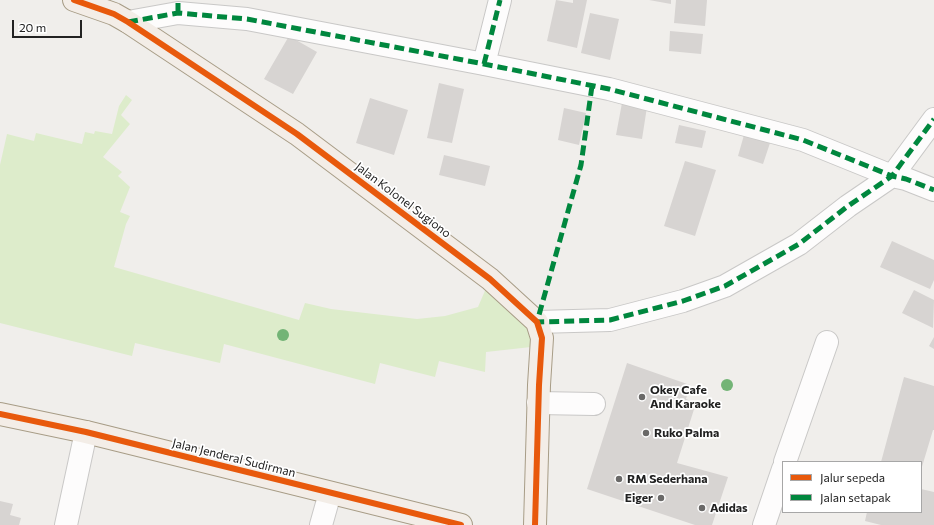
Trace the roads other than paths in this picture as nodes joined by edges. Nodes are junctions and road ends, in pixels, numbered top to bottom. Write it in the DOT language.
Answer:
graph roads {
  1 [pos="74,0"];
  2 [pos="500,0"];
  3 [pos="178,6"];
  4 [pos="128,22"];
  5 [pos="484,64"];
  6 [pos="934,119"];
  7 [pos="892,176"];
  8 [pos="934,190"];
  9 [pos="537,322"];
  10 [pos="827,342"];
  11 [pos="538,403"];
  12 [pos="594,404"];
  13 [pos="0,414"];
  14 [pos="86,432"];
  15 [pos="786,461"];
  16 [pos="782,472"];
  17 [pos="330,493"];
  18 [pos="66,525"];
  19 [pos="321,525"];
  20 [pos="461,525"];
  21 [pos="535,525"];
  22 [pos="764,525"];
  1 -- 4 [label="main road, Jalan Kolonel Sugiono"];
  2 -- 5 [label="street"];
  3 -- 4 [label="street"];
  3 -- 5 [label="street"];
  4 -- 9 [label="main road, Jalan Kolonel Sugiono"];
  5 -- 7 [label="street"];
  6 -- 7 [label="street"];
  7 -- 8 [label="street"];
  7 -- 9 [label="street"];
  9 -- 11 [label="main road"];
  10 -- 15 [label="street"];
  11 -- 12 [label="street"];
  11 -- 21 [label="main road"];
  13 -- 14 [label="main road, Jalan Jenderal Sudirman"];
  14 -- 17 [label="main road, Jalan Jenderal Sudirman"];
  14 -- 18 [label="street"];
  16 -- 22 [label="street"];
  17 -- 19 [label="street"];
  17 -- 20 [label="main road, Jalan Jenderal Sudirman"];
}
